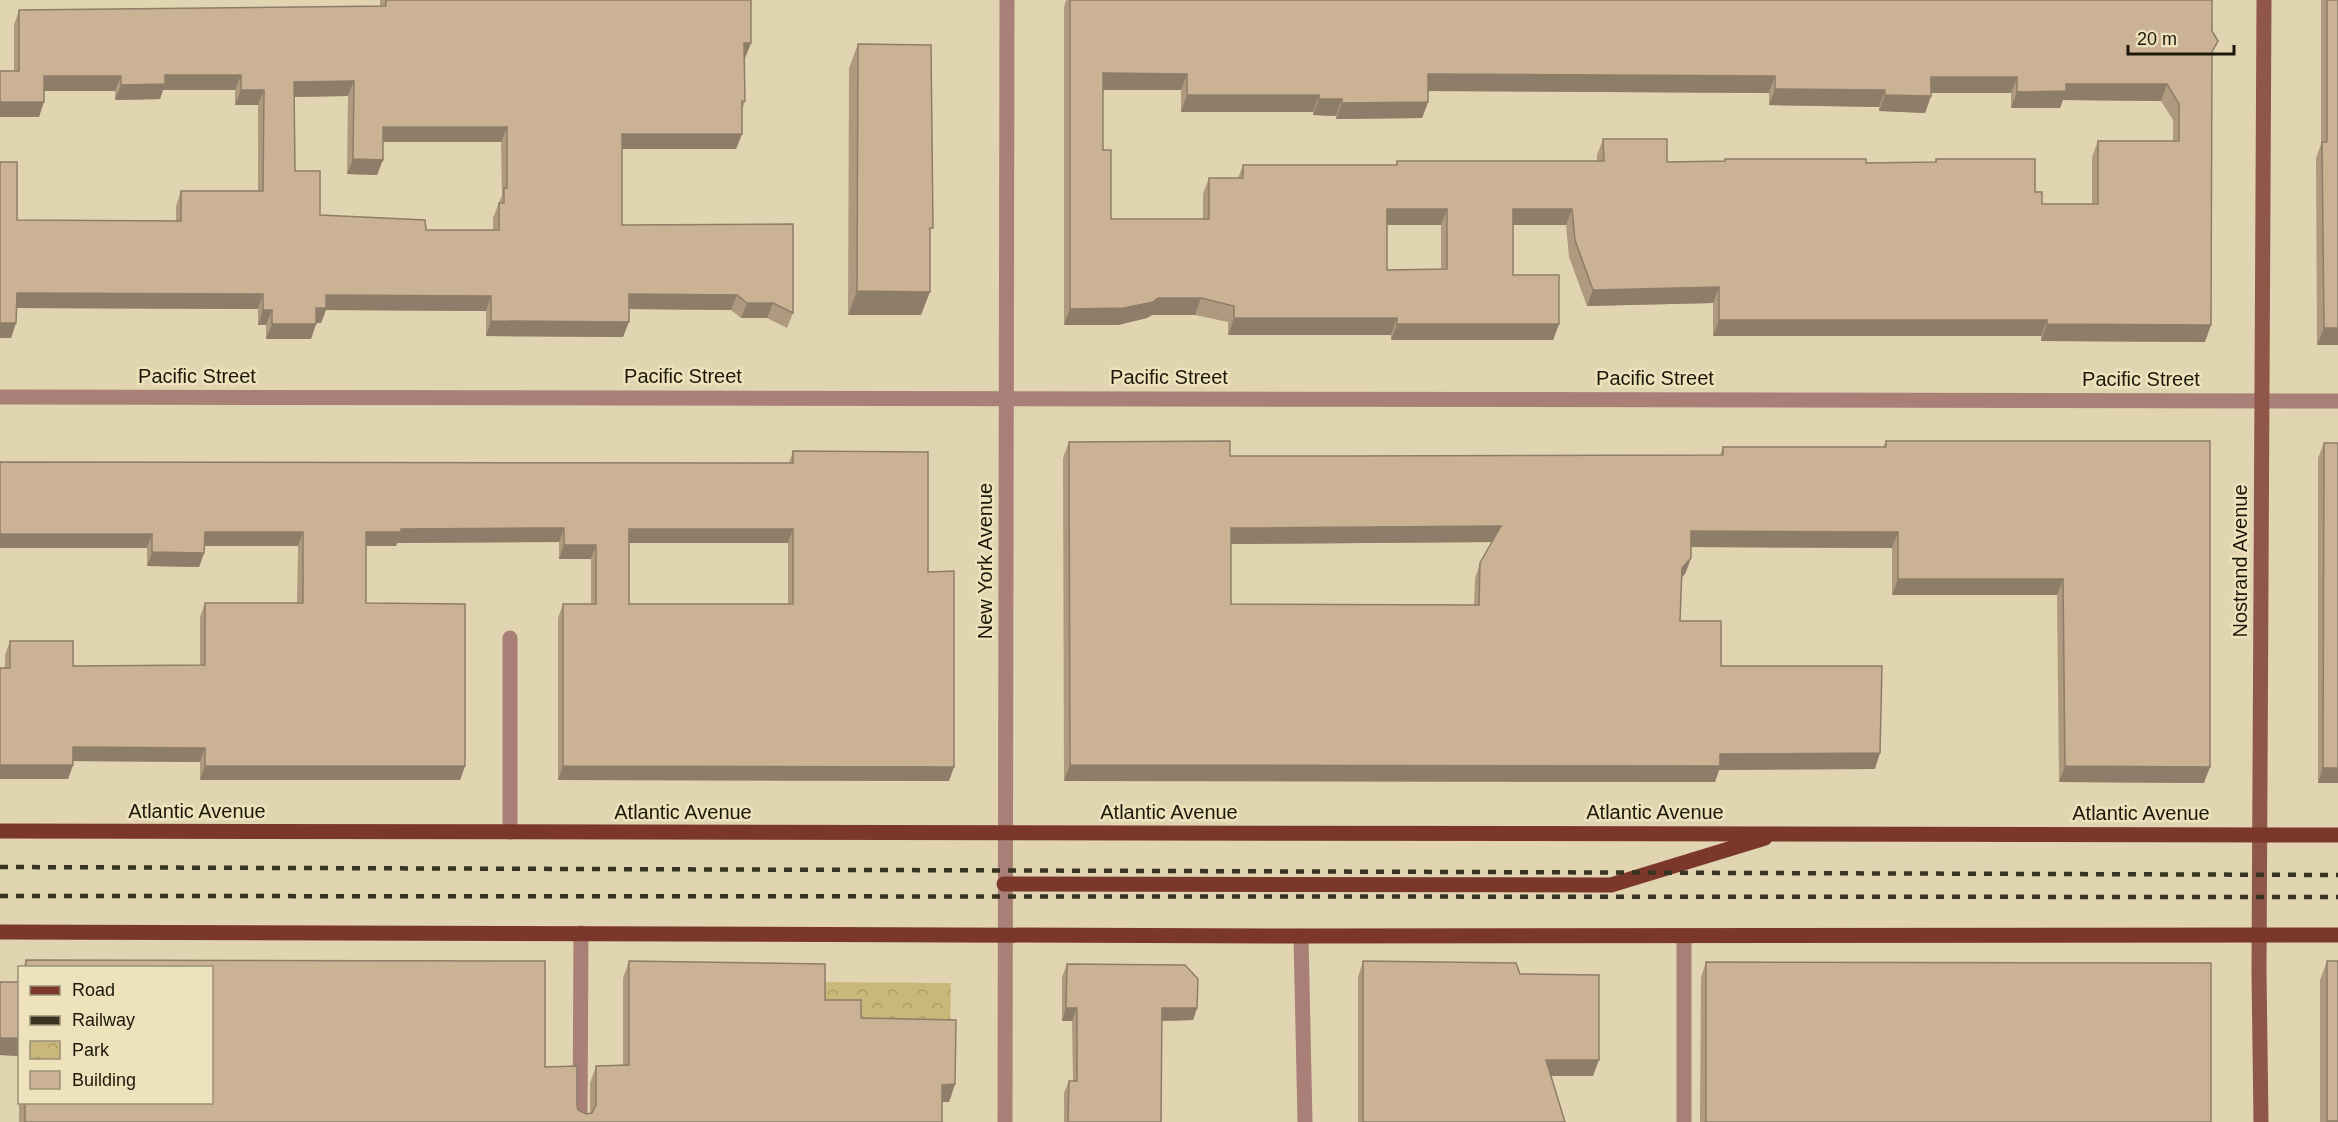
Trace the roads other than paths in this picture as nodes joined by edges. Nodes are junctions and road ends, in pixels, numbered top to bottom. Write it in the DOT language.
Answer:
graph roads {
  1 [pos="1007,0"];
  2 [pos="2264,0"];
  3 [pos="0,397"];
  4 [pos="1006,398"];
  5 [pos="2263,400"];
  6 [pos="2338,401"];
  7 [pos="510,638"];
  8 [pos="0,831"];
  9 [pos="510,832"];
  10 [pos="1782,833"];
  11 [pos="1005,834"];
  12 [pos="2260,835"];
  13 [pos="2338,835"];
  14 [pos="1004,884"];
  15 [pos="0,932"];
  16 [pos="581,933"];
  17 [pos="1004,935"];
  18 [pos="2338,935"];
  19 [pos="1300,936"];
  20 [pos="1684,936"];
  21 [pos="2259,936"];
  22 [pos="580,1122"];
  23 [pos="1005,1122"];
  24 [pos="1305,1122"];
  25 [pos="1684,1122"];
  26 [pos="2261,1122"];
  1 -- 4 [label="street, New York Avenue"];
  2 -- 5 [label="main road, Nostrand Avenue"];
  3 -- 4 [label="street, Pacific Street"];
  4 -- 5 [label="street, Pacific Street"];
  4 -- 11 [label="street, New York Avenue"];
  5 -- 6 [label="street, Pacific Street"];
  5 -- 12 [label="main road, Nostrand Avenue"];
  7 -- 9 [label="street"];
  8 -- 9 [label="main road, Atlantic Avenue"];
  9 -- 11 [label="main road, Atlantic Avenue"];
  10 -- 11 [label="main road, Atlantic Avenue"];
  10 -- 12 [label="main road, Atlantic Avenue"];
  10 -- 14 [label="main road"];
  11 -- 14 [label="street, New York Avenue"];
  12 -- 13 [label="main road, Atlantic Avenue"];
  12 -- 21 [label="main road, Nostrand Avenue"];
  14 -- 17 [label="street, New York Avenue"];
  15 -- 16 [label="main road"];
  16 -- 17 [label="main road"];
  16 -- 22 [label="street"];
  17 -- 19 [label="main road"];
  17 -- 23 [label="street, New York Avenue"];
  18 -- 21 [label="main road"];
  19 -- 20 [label="main road"];
  19 -- 24 [label="street"];
  20 -- 21 [label="main road"];
  20 -- 25 [label="street"];
  21 -- 26 [label="main road, Nostrand Avenue"];
}
